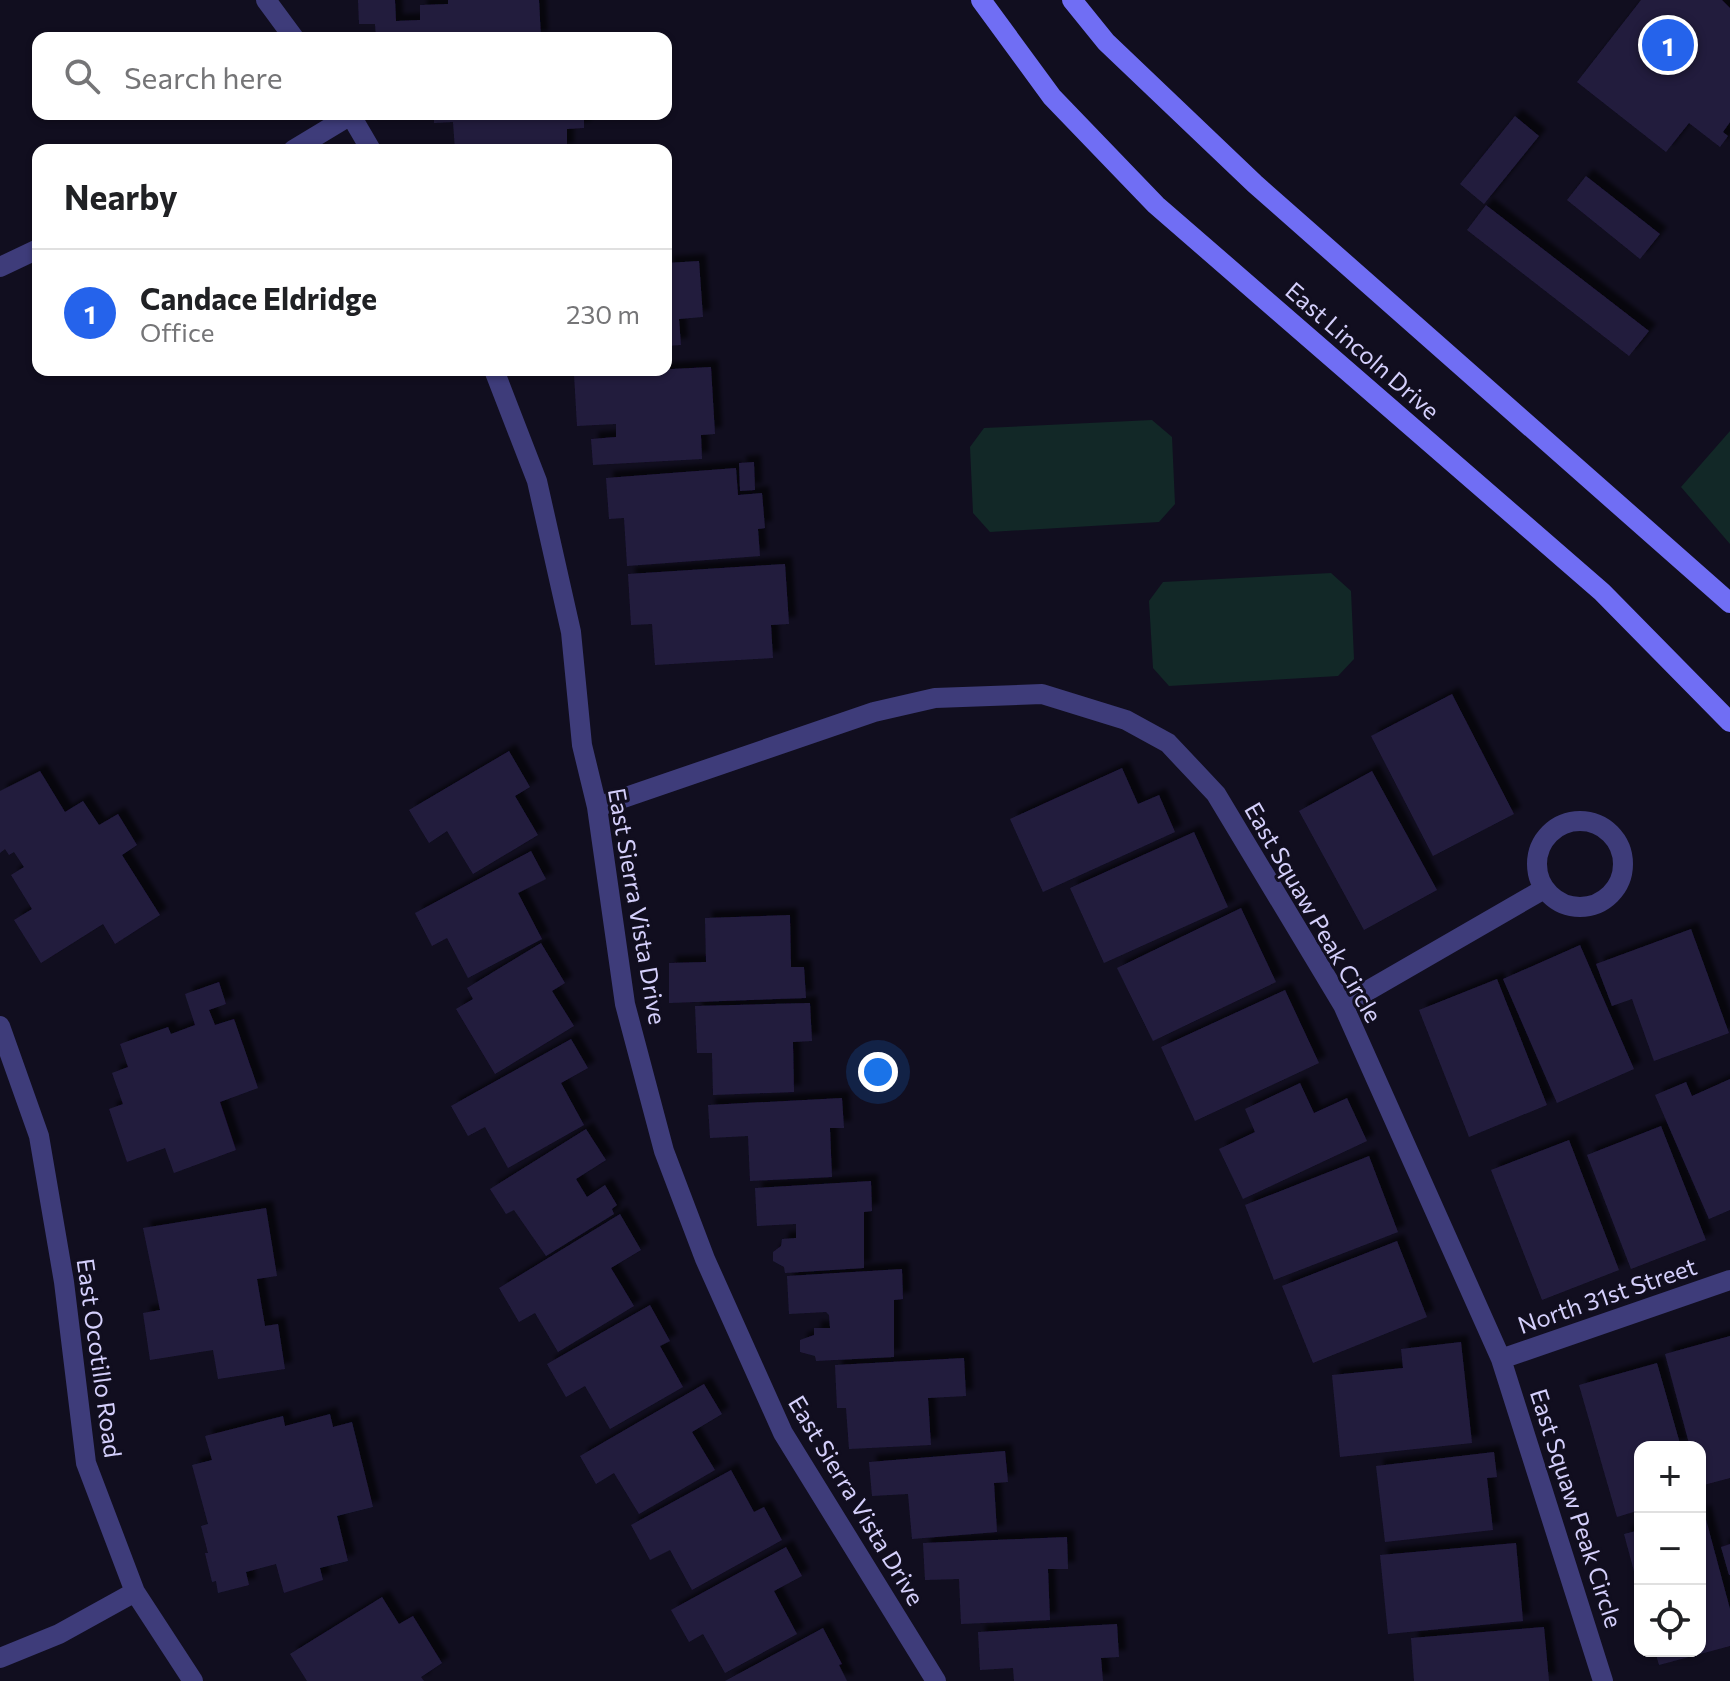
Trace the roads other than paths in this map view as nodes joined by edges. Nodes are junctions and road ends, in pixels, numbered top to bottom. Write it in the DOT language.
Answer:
graph roads {
  1 [pos="266,0"];
  2 [pos="981,0"];
  3 [pos="1072,0"];
  4 [pos="290,32"];
  5 [pos="340,120"];
  6 [pos="354,120"];
  7 [pos="302,144"];
  8 [pos="368,144"];
  9 [pos="32,252"];
  10 [pos="0,267"];
  11 [pos="496,376"];
  12 [pos="1730,603"];
  13 [pos="1730,722"];
  14 [pos="597,807"];
  15 [pos="1544,889"];
  16 [pos="1343,1005"];
  17 [pos="0,1026"];
  18 [pos="1730,1280"];
  19 [pos="1501,1359"];
  20 [pos="135,1592"];
  21 [pos="0,1658"];
  22 [pos="193,1681"];
  23 [pos="936,1681"];
  24 [pos="1603,1681"];
  1 -- 4 [label="street"];
  2 -- 13 [label="main road, East Lincoln Drive"];
  3 -- 12 [label="main road"];
  5 -- 7 [label="street"];
  6 -- 8 [label="street"];
  9 -- 10 [label="street"];
  11 -- 14 [label="street, East Sierra Vista Drive"];
  14 -- 16 [label="street, East Squaw Peak Circle"];
  14 -- 23 [label="street, East Sierra Vista Drive"];
  15 -- 15 [label="street"];
  15 -- 16 [label="street"];
  16 -- 19 [label="street, East Squaw Peak Circle"];
  17 -- 20 [label="street, East Ocotillo Road"];
  18 -- 19 [label="street, North 31st Street"];
  19 -- 24 [label="street, East Squaw Peak Circle"];
  20 -- 21 [label="street"];
  20 -- 22 [label="street, East Ocotillo Road"];
}
